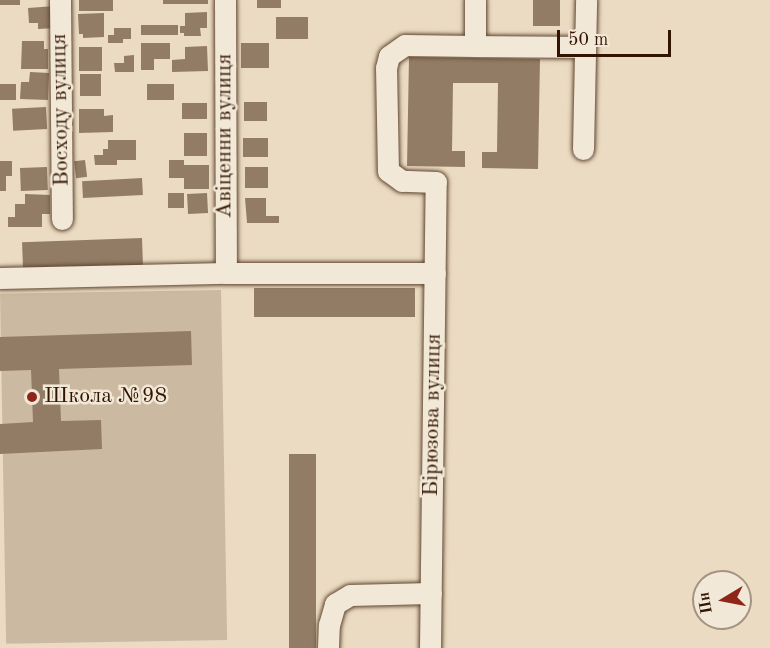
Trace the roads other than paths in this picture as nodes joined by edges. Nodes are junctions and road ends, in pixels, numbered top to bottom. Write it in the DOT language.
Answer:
graph roads {
  1 [pos="60,0"];
  2 [pos="225,0"];
  3 [pos="475,0"];
  4 [pos="586,0"];
  5 [pos="475,46"];
  6 [pos="585,47"];
  7 [pos="583,149"];
  8 [pos="62,219"];
  9 [pos="226,273"];
  10 [pos="435,273"];
  11 [pos="0,278"];
  12 [pos="431,593"];
  13 [pos="328,648"];
  14 [pos="430,648"];
  1 -- 8 [label="street, Восходу вулиця"];
  2 -- 9 [label="street, Авіценни вулиця"];
  3 -- 5 [label="street"];
  4 -- 6 [label="street"];
  5 -- 6 [label="street"];
  5 -- 10 [label="street, Бірюзова вулиця"];
  6 -- 7 [label="street"];
  9 -- 10 [label="street"];
  9 -- 11 [label="street"];
  10 -- 12 [label="street, Бірюзова вулиця"];
  12 -- 13 [label="street"];
  12 -- 14 [label="street, Бірюзова вулиця"];
}
